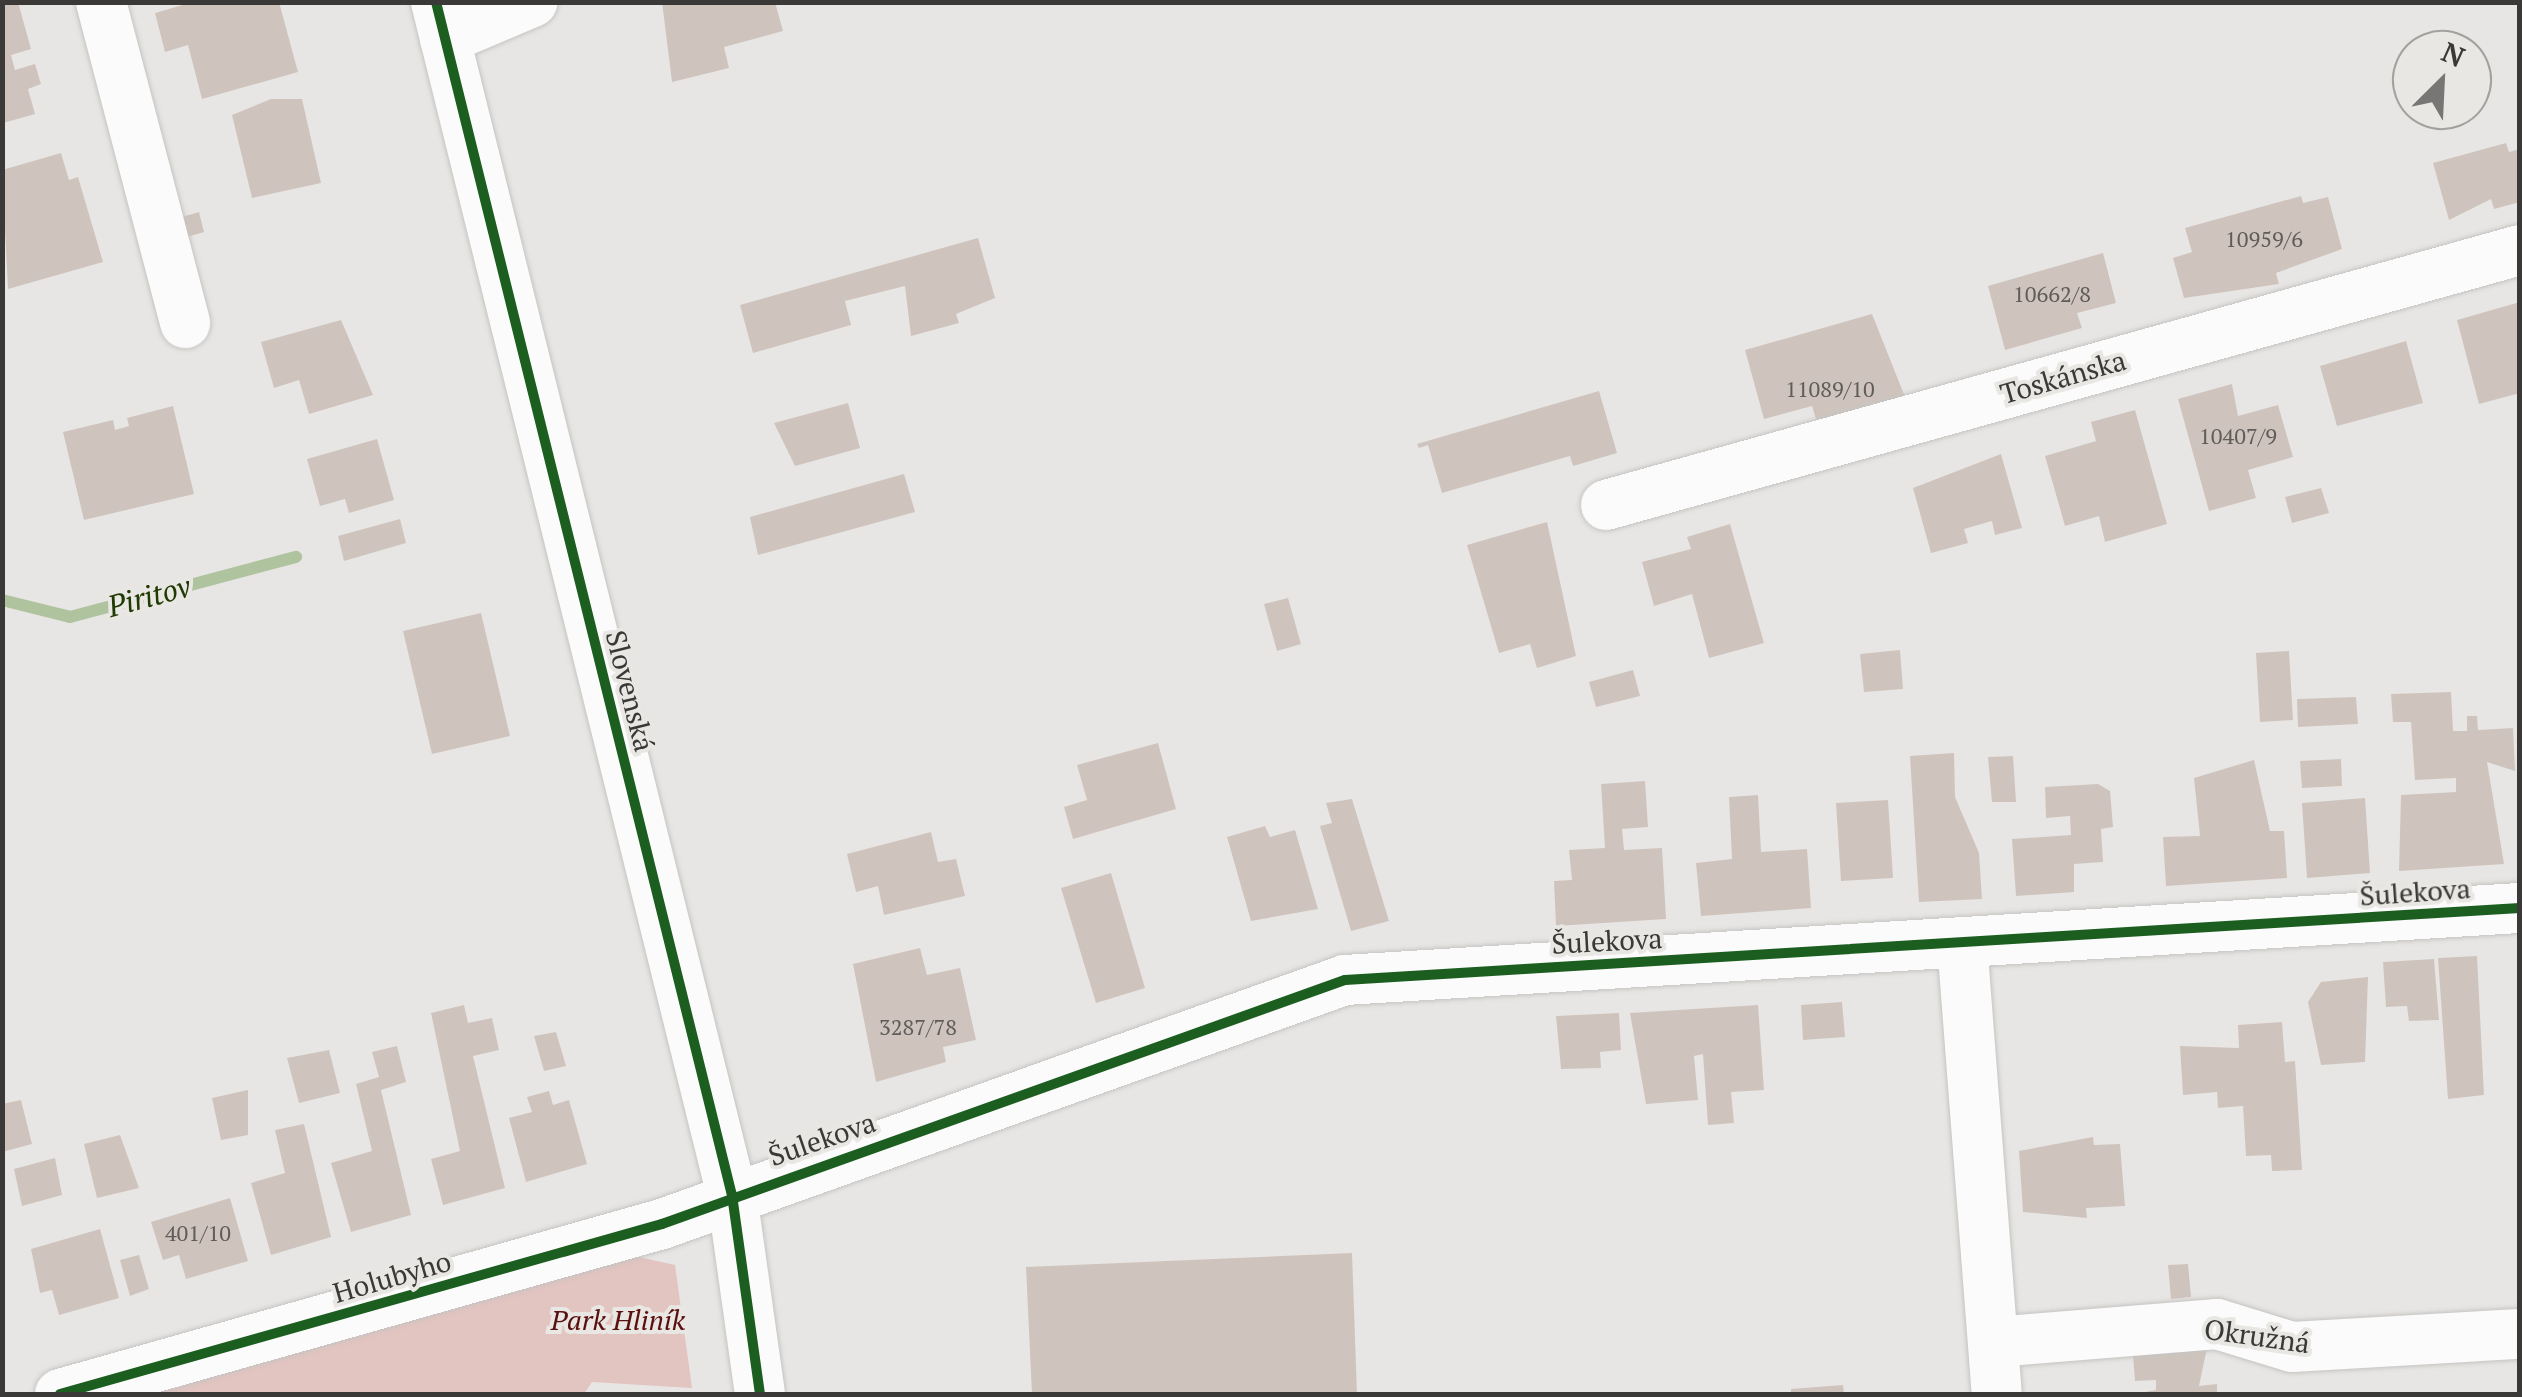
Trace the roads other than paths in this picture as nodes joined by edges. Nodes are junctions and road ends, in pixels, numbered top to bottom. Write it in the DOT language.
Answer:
graph roads {
  1 [pos="102,2"];
  2 [pos="532,2"];
  3 [pos="440,21"];
  4 [pos="2520,250"];
  5 [pos="184,323"];
  6 [pos="1606,505"];
  7 [pos="2520,908"];
  8 [pos="1962,942"];
  9 [pos="732,1194"];
  10 [pos="2520,1334"];
  11 [pos="1994,1342"];
  12 [pos="60,1394"];
  13 [pos="760,1394"];
  14 [pos="1997,1394"];
  1 -- 5 [label="street"];
  2 -- 3 [label="street"];
  3 -- 9 [label="street, Slovenská"];
  4 -- 6 [label="street, Toskánska"];
  7 -- 8 [label="street, Šulekova"];
  8 -- 9 [label="street, Šulekova"];
  8 -- 11 [label="street"];
  9 -- 12 [label="street, Holubyho"];
  9 -- 13 [label="street, Slovenská"];
  10 -- 11 [label="street, Okružná"];
  11 -- 14 [label="street"];
}
